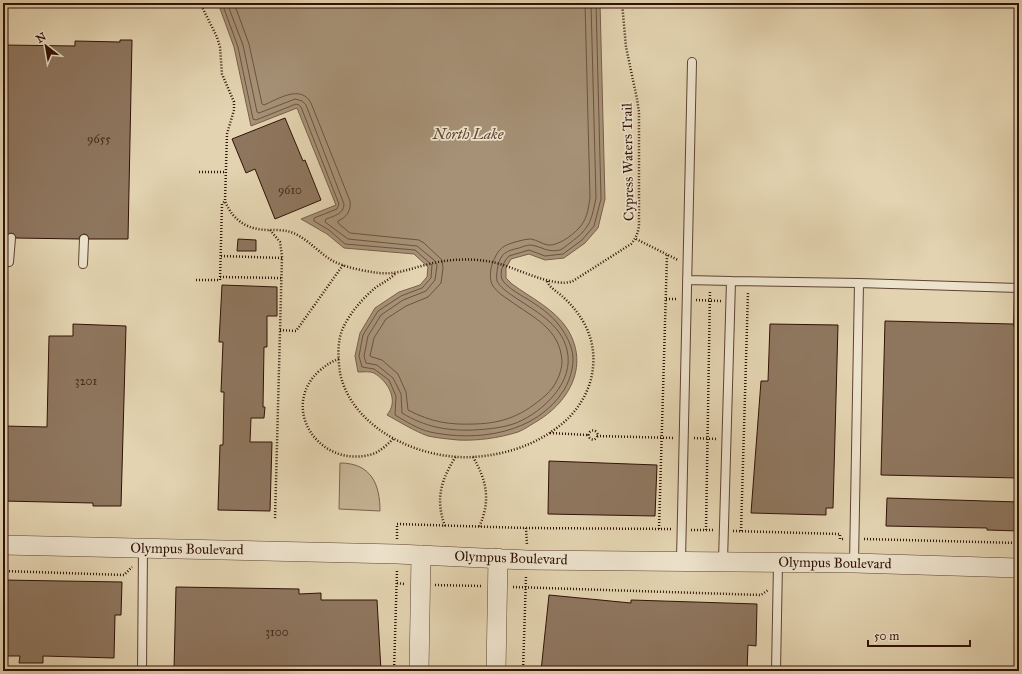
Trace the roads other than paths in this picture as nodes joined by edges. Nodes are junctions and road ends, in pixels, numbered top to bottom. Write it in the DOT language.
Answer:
graph roads {
  1 [pos="692,62"];
  2 [pos="11,238"];
  3 [pos="84,239"];
  4 [pos="9,262"];
  5 [pos="83,264"];
  6 [pos="687,280"];
  7 [pos="731,281"];
  8 [pos="859,283"];
  9 [pos="1019,288"];
  10 [pos="1018,324"];
  11 [pos="3,545"];
  12 [pos="143,548"];
  13 [pos="421,555"];
  14 [pos="498,558"];
  15 [pos="681,560"];
  16 [pos="723,561"];
  17 [pos="778,563"];
  18 [pos="854,563"];
  19 [pos="1019,568"];
  20 [pos="142,671"];
  21 [pos="419,671"];
  22 [pos="496,671"];
  23 [pos="776,671"];
  1 -- 6 [label="lane"];
  2 -- 4 [label="lane"];
  3 -- 5 [label="lane"];
  6 -- 7 [label="lane"];
  6 -- 15 [label="lane"];
  7 -- 8 [label="lane"];
  7 -- 16 [label="lane"];
  8 -- 9 [label="lane"];
  8 -- 18 [label="lane"];
  9 -- 10 [label="lane"];
  11 -- 12 [label="street, Olympus Boulevard"];
  12 -- 13 [label="street, Olympus Boulevard"];
  12 -- 20 [label="lane"];
  13 -- 14 [label="street, Olympus Boulevard"];
  13 -- 21 [label="street"];
  14 -- 15 [label="street, Olympus Boulevard"];
  14 -- 22 [label="street"];
  15 -- 16 [label="street, Olympus Boulevard"];
  16 -- 17 [label="street, Olympus Boulevard"];
  17 -- 18 [label="street, Olympus Boulevard"];
  17 -- 23 [label="lane"];
  18 -- 19 [label="street, Olympus Boulevard"];
}
